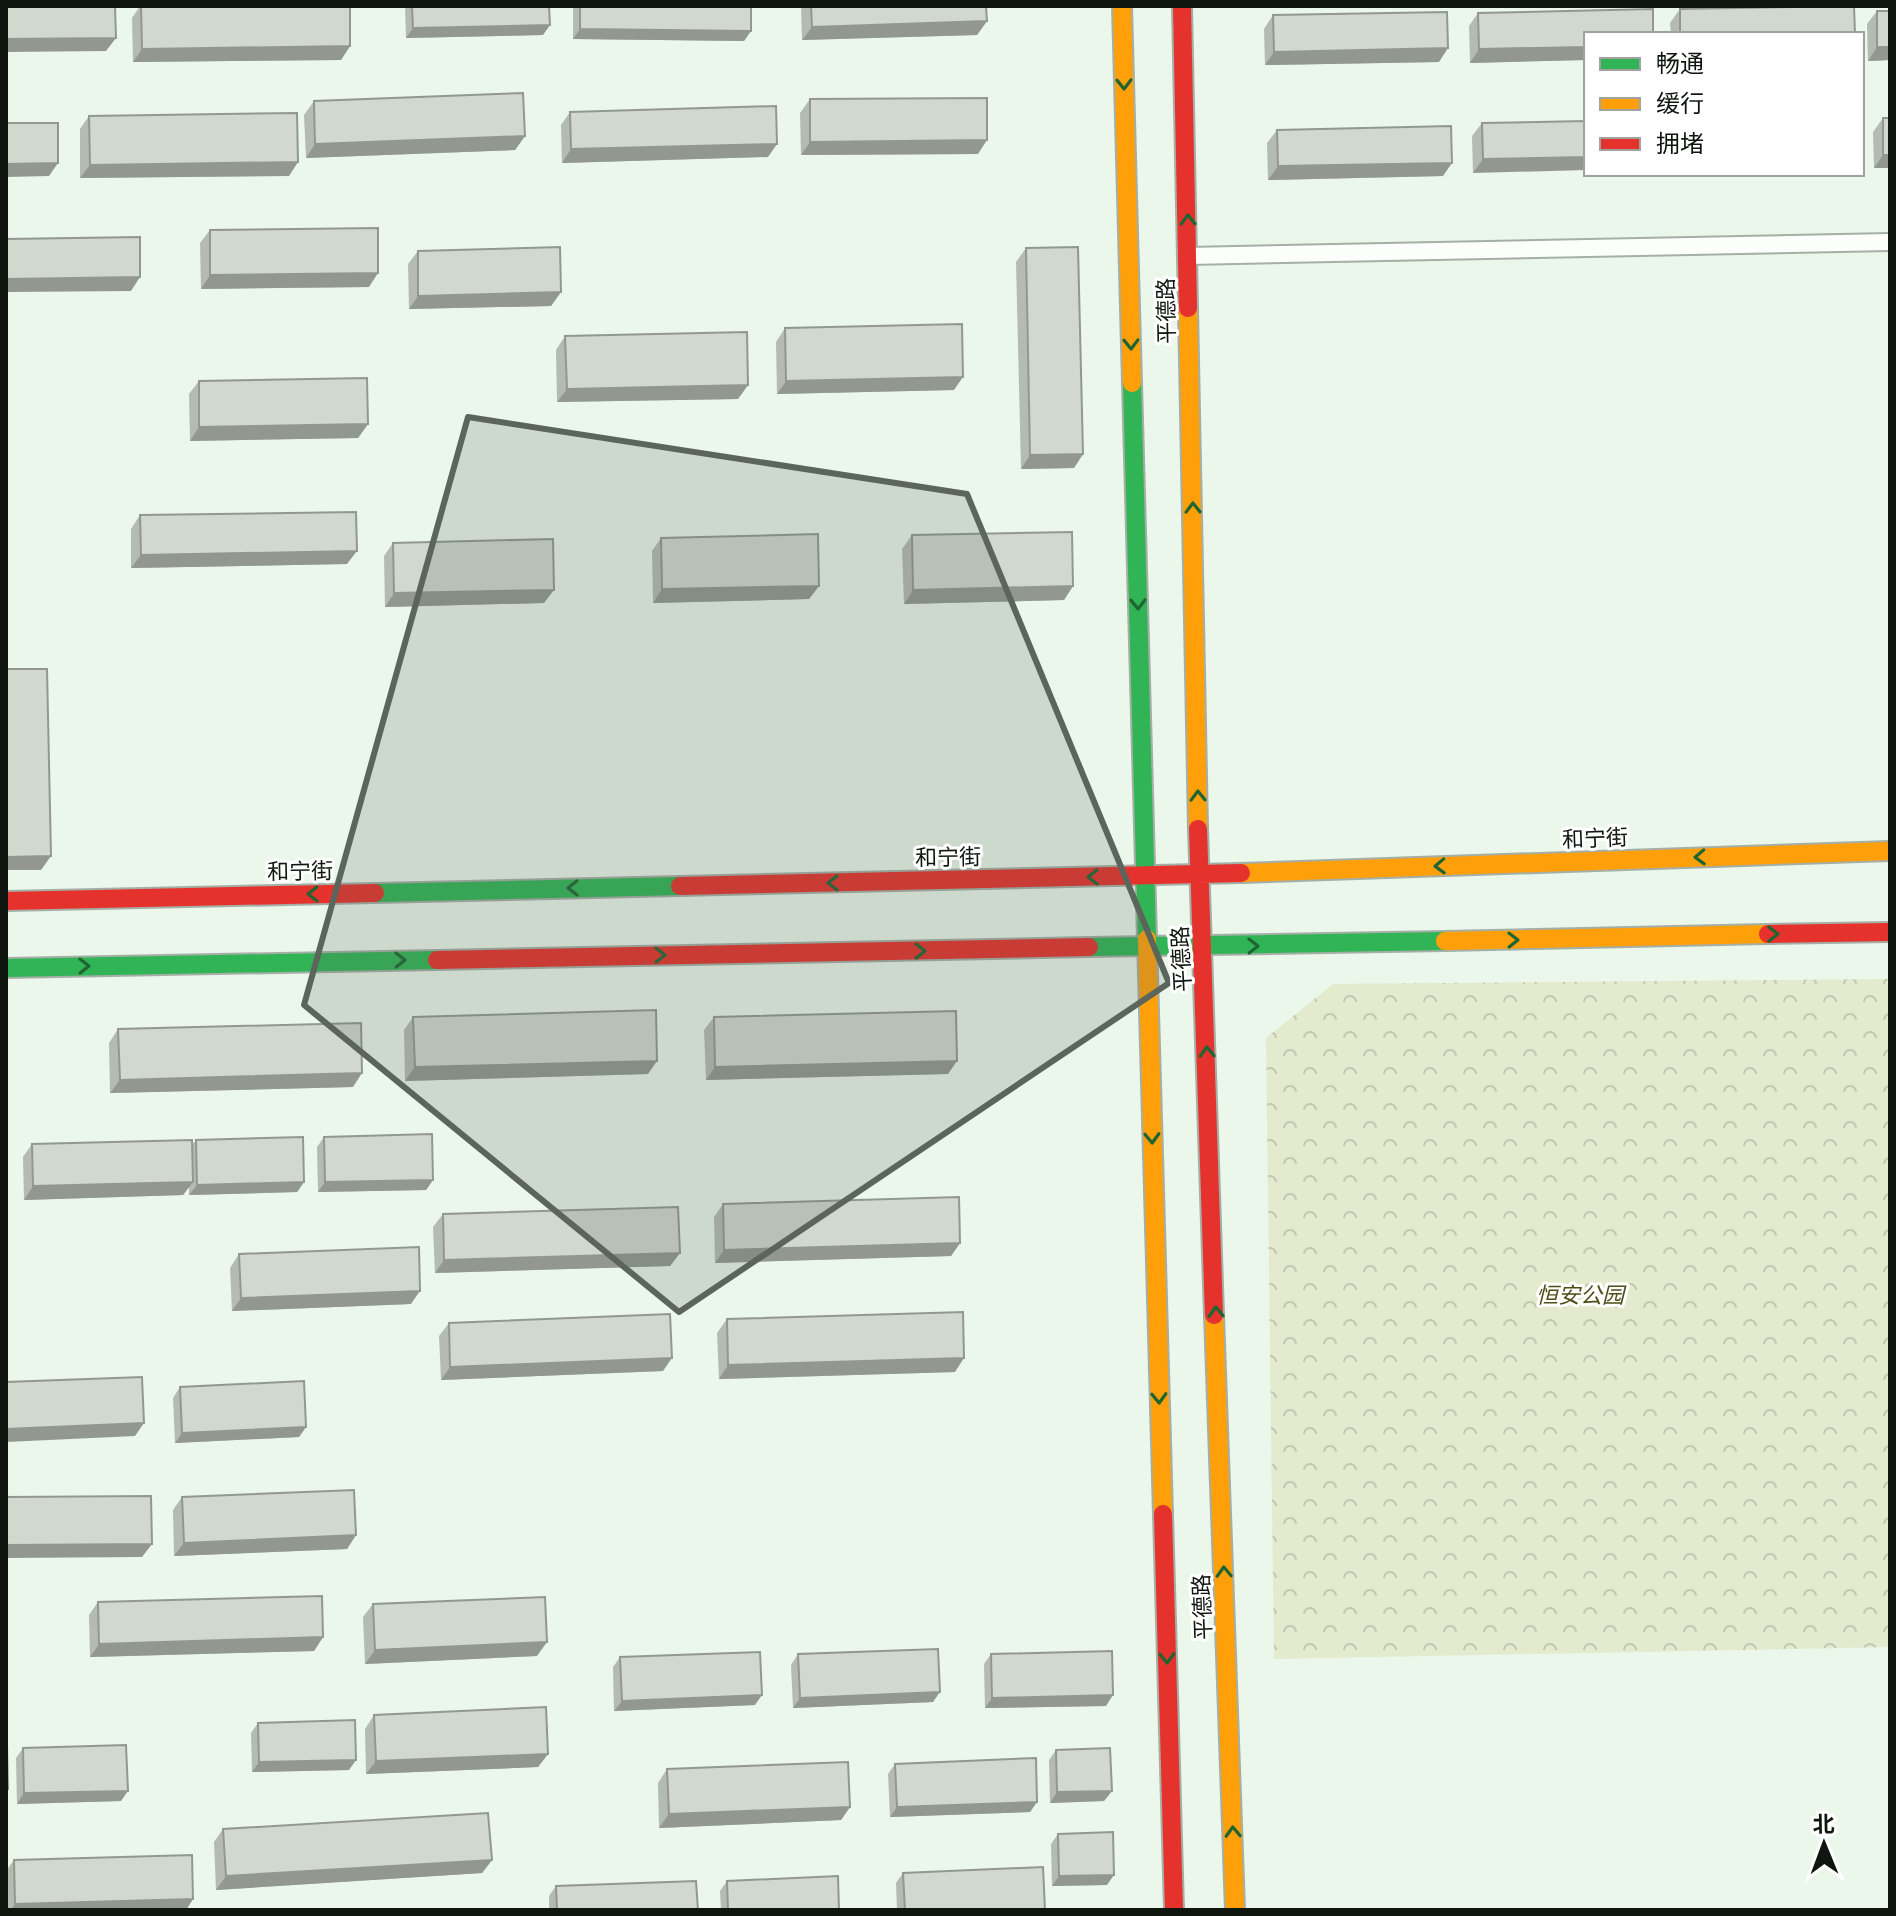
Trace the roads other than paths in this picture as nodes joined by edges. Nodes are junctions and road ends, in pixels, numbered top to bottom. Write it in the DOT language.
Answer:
graph roads {
  1 [pos="1122,6"];
  2 [pos="1182,6"];
  3 [pos="1890,242"];
  4 [pos="1188,256"];
  5 [pos="1890,851"];
  6 [pos="1199,874"];
  7 [pos="1145,876"];
  8 [pos="6,901"];
  9 [pos="1890,932"];
  10 [pos="1204,947"];
  11 [pos="1147,948"];
  12 [pos="6,968"];
  13 [pos="1174,1910"];
  14 [pos="1235,1910"];
  1 -- 7 [label="main road, 平德路, one-way"];
  4 -- 2 [label="main road, 平德路, one-way"];
  3 -- 4 [label="street"];
  6 -- 4 [label="main road, 平德路, one-way"];
  5 -- 6 [label="main road, 和宁街, one-way"];
  6 -- 7 [label="main road, 和宁街"];
  6 -- 10 [label="main road, 平德路"];
  7 -- 8 [label="main road, 和宁街, one-way"];
  7 -- 11 [label="main road, 平德路"];
  10 -- 9 [label="main road, one-way"];
  10 -- 11 [label="main road"];
  14 -- 10 [label="main road, 平德路, one-way"];
  12 -- 11 [label="main road, one-way"];
  11 -- 13 [label="main road, 平德路, one-way"];
}
